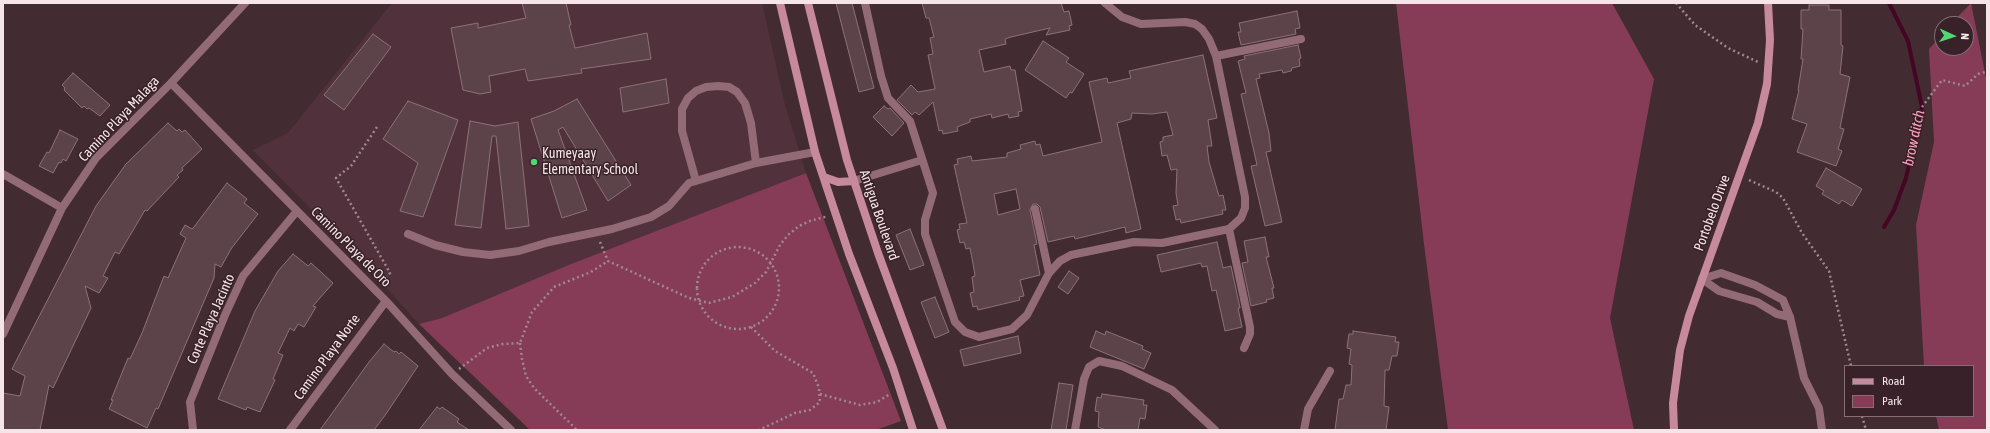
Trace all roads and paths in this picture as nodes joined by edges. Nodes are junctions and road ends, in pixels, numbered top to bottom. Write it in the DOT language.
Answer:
graph roads {
  1 [pos="245,3"];
  2 [pos="780,3"];
  3 [pos="808,3"];
  4 [pos="865,3"];
  5 [pos="1105,3"];
  6 [pos="1676,3"];
  7 [pos="1768,3"];
  8 [pos="1301,38"];
  9 [pos="1216,56"];
  10 [pos="1768,67"];
  11 [pos="1985,72"];
  12 [pos="171,83"];
  13 [pos="1922,107"];
  14 [pos="378,127"];
  15 [pos="815,152"];
  16 [pos="922,160"];
  17 [pos="756,163"];
  18 [pos="3,174"];
  19 [pos="1739,176"];
  20 [pos="824,177"];
  21 [pos="696,181"];
  22 [pos="854,181"];
  23 [pos="62,208"];
  24 [pos="1035,209"];
  25 [pos="297,210"];
  26 [pos="827,224"];
  27 [pos="1229,229"];
  28 [pos="597,232"];
  29 [pos="408,234"];
  30 [pos="608,261"];
  31 [pos="770,262"];
  32 [pos="1049,273"];
  33 [pos="1702,279"];
  34 [pos="384,280"];
  35 [pos="698,300"];
  36 [pos="386,301"];
  37 [pos="1790,317"];
  38 [pos="751,327"];
  39 [pos="3,334"];
  40 [pos="520,343"];
  41 [pos="1244,348"];
  42 [pos="1851,365"];
  43 [pos="1330,371"];
  44 [pos="452,374"];
  45 [pos="887,388"];
  46 [pos="820,394"];
  47 [pos="1862,417"];
  48 [pos="193,430"];
  49 [pos="290,430"];
  50 [pos="511,430"];
  51 [pos="577,430"];
  52 [pos="759,430"];
  53 [pos="913,430"];
  54 [pos="942,430"];
  55 [pos="1075,430"];
  56 [pos="1215,430"];
  57 [pos="1304,430"];
  58 [pos="1674,430"];
  59 [pos="1822,430"];
  60 [pos="1866,430"];
  1 -- 12 [label="street, Camino Playa Malaga"];
  2 -- 15 [label="main road"];
  3 -- 22 [label="main road, Antigua Boulevard"];
  4 -- 16 [label="street"];
  5 -- 9 [label="street"];
  6 -- 10 [label="path"];
  7 -- 10 [label="main road, Portobelo Drive"];
  8 -- 9 [label="street"];
  9 -- 27 [label="street"];
  10 -- 19 [label="main road, Portobelo Drive"];
  11 -- 13 [label="path"];
  12 -- 23 [label="street, Camino Playa Malaga"];
  12 -- 25 [label="street, Camino Playa de Oro"];
  14 -- 34 [label="path"];
  15 -- 17 [label="street"];
  15 -- 20 [label="main road"];
  16 -- 22 [label="street"];
  16 -- 32 [label="street"];
  17 -- 21 [label="street"];
  17 -- 21 [label="street"];
  18 -- 23 [label="street"];
  19 -- 33 [label="main road, Portobelo Drive"];
  19 -- 42 [label="path"];
  20 -- 22 [label="main road"];
  20 -- 53 [label="main road"];
  21 -- 28 [label="street"];
  22 -- 54 [label="main road, Antigua Boulevard"];
  23 -- 39 [label="street, Camino Playa Malaga"];
  24 -- 32 [label="street"];
  25 -- 36 [label="street, Camino Playa de Oro"];
  25 -- 48 [label="street, Corte Playa Jacinto"];
  26 -- 31 [label="path"];
  27 -- 32 [label="street"];
  27 -- 41 [label="street"];
  28 -- 29 [label="street"];
  28 -- 30 [label="path"];
  30 -- 35 [label="path"];
  30 -- 40 [label="path"];
  31 -- 35 [label="path"];
  31 -- 35 [label="path"];
  31 -- 38 [label="path"];
  33 -- 37 [label="street"];
  33 -- 37 [label="street"];
  33 -- 58 [label="main road, Portobelo Drive"];
  35 -- 38 [label="path"];
  36 -- 44 [label="street, Camino Playa de Oro"];
  36 -- 49 [label="street, Camino Playa Norte"];
  37 -- 59 [label="street"];
  38 -- 46 [label="path"];
  40 -- 44 [label="path"];
  40 -- 51 [label="path"];
  43 -- 57 [label="street"];
  44 -- 50 [label="street, Camino Playa de Oro"];
  45 -- 46 [label="path"];
  46 -- 52 [label="path"];
  47 -- 60 [label="path"];
  55 -- 56 [label="street"];
}
